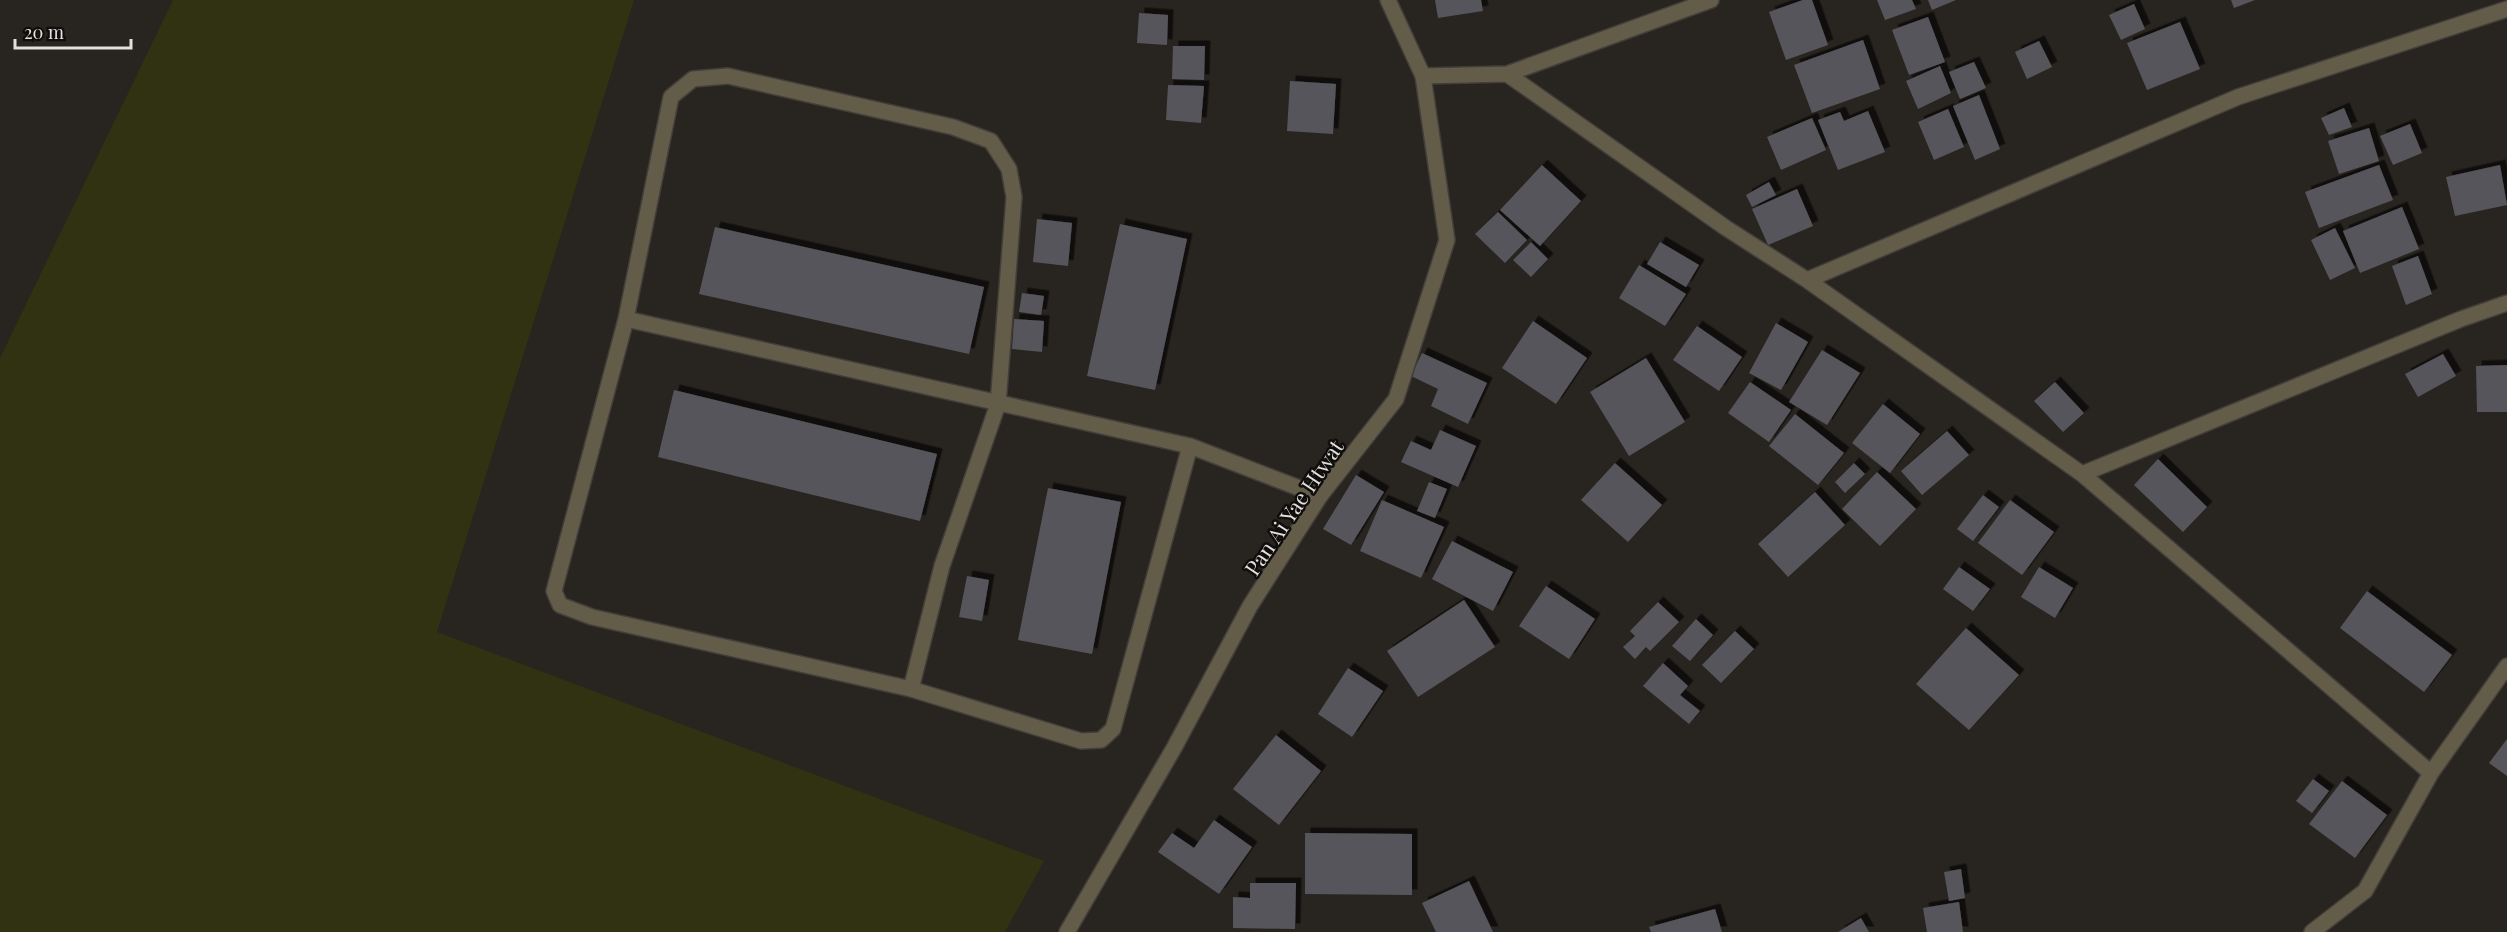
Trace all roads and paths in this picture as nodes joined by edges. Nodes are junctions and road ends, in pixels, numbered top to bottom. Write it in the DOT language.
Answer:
graph roads {
  1 [pos="1388,0"];
  2 [pos="1711,0"];
  3 [pos="2507,9"];
  4 [pos="1507,74"];
  5 [pos="1423,76"];
  6 [pos="1807,280"];
  7 [pos="2507,303"];
  8 [pos="626,319"];
  9 [pos="998,404"];
  10 [pos="1190,446"];
  11 [pos="2082,474"];
  12 [pos="1320,496"];
  13 [pos="2507,666"];
  14 [pos="911,689"];
  15 [pos="2431,773"];
  16 [pos="1067,932"];
  17 [pos="2312,932"];
  1 -- 5 [label="street, Pan Ai Yae Htwat"];
  2 -- 4 [label="street"];
  3 -- 6 [label="street"];
  4 -- 5 [label="street"];
  4 -- 6 [label="street"];
  5 -- 12 [label="street, Pan Ai Yae Htwat"];
  6 -- 11 [label="street"];
  7 -- 11 [label="street"];
  8 -- 9 [label="street"];
  8 -- 9 [label="street"];
  8 -- 14 [label="street"];
  9 -- 10 [label="street"];
  9 -- 14 [label="street"];
  10 -- 12 [label="street"];
  10 -- 14 [label="street"];
  11 -- 15 [label="street"];
  12 -- 16 [label="street, Pan Ai Yae Htwat"];
  13 -- 15 [label="street"];
  15 -- 17 [label="street"];
}
